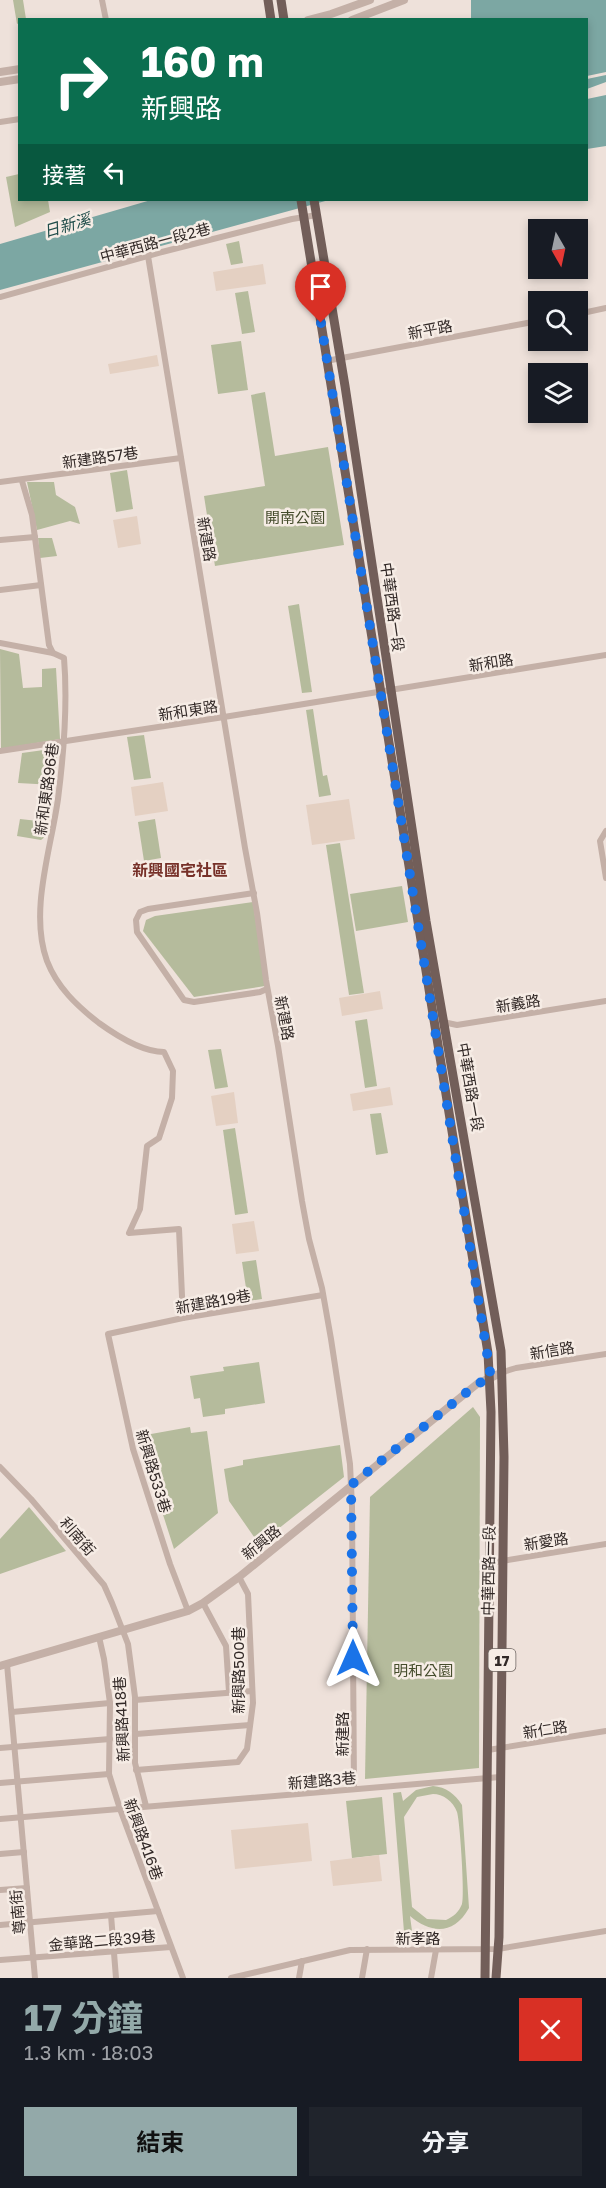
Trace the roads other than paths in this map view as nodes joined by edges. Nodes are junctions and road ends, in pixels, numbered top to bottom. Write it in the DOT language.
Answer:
graph roads {
  1 [pos="102,0"];
  2 [pos="268,0"];
  3 [pos="281,0"];
  4 [pos="370,0"];
  5 [pos="404,0"];
  6 [pos="106,18"];
  7 [pos="272,18"];
  8 [pos="284,18"];
  9 [pos="316,18"];
  10 [pos="357,18"];
  11 [pos="18,69"];
  12 [pos="0,72"];
  13 [pos="18,79"];
  14 [pos="0,82"];
  15 [pos="18,119"];
  16 [pos="0,122"];
  17 [pos="301,201"];
  18 [pos="316,207"];
  19 [pos="303,213"];
  20 [pos="148,256"];
  21 [pos="0,297"];
  22 [pos="606,308"];
  23 [pos="588,312"];
  24 [pos="528,323"];
  25 [pos="340,358"];
  26 [pos="326,361"];
  27 [pos="181,458"];
  28 [pos="22,481"];
  29 [pos="0,482"];
  30 [pos="35,537"];
  31 [pos="0,540"];
  32 [pos="41,585"];
  33 [pos="0,590"];
  34 [pos="0,643"];
  35 [pos="53,653"];
  36 [pos="606,655"];
  37 [pos="391,690"];
  38 [pos="380,692"];
  39 [pos="224,717"];
  40 [pos="65,742"];
  41 [pos="0,750"];
  42 [pos="606,831"];
  43 [pos="606,878"];
  44 [pos="254,893"];
  45 [pos="267,989"];
  46 [pos="606,1001"];
  47 [pos="434,1019"];
  48 [pos="445,1023"];
  49 [pos="323,1294"];
  50 [pos="183,1318"];
  51 [pos="108,1334"];
  52 [pos="606,1354"];
  53 [pos="502,1372"];
  54 [pos="491,1378"];
  55 [pos="0,1467"];
  56 [pos="351,1485"];
  57 [pos="606,1544"];
  58 [pos="502,1560"];
  59 [pos="490,1563"];
  60 [pos="239,1577"];
  61 [pos="203,1604"];
  62 [pos="188,1611"];
  63 [pos="123,1630"];
  64 [pos="99,1637"];
  65 [pos="3,1665"];
  66 [pos="252,1690"];
  67 [pos="229,1692"];
  68 [pos="135,1700"];
  69 [pos="110,1703"];
  70 [pos="12,1712"];
  71 [pos="250,1725"];
  72 [pos="606,1731"];
  73 [pos="136,1734"];
  74 [pos="110,1739"];
  75 [pos="15,1747"];
  76 [pos="0,1748"];
  77 [pos="501,1749"];
  78 [pos="488,1750"];
  79 [pos="136,1770"];
  80 [pos="109,1774"];
  81 [pos="500,1777"];
  82 [pos="488,1778"];
  83 [pos="18,1781"];
  84 [pos="0,1782"];
  85 [pos="354,1789"];
  86 [pos="146,1806"];
  87 [pos="120,1809"];
  88 [pos="21,1817"];
  89 [pos="0,1819"];
  90 [pos="24,1852"];
  91 [pos="0,1854"];
  92 [pos="27,1888"];
  93 [pos="0,1890"];
  94 [pos="158,1911"];
  95 [pos="111,1915"];
  96 [pos="30,1923"];
  97 [pos="0,1925"];
  98 [pos="606,1931"];
  99 [pos="171,1947"];
  100 [pos="498,1948"];
  101 [pos="367,1949"];
  102 [pos="486,1949"];
  103 [pos="436,1950"];
  104 [pos="114,1951"];
  105 [pos="33,1958"];
  106 [pos="0,1960"];
  107 [pos="302,1961"];
  108 [pos="35,1978"];
  109 [pos="116,1978"];
  110 [pos="183,1978"];
  111 [pos="231,1978"];
  112 [pos="299,1978"];
  113 [pos="362,1978"];
  114 [pos="431,1978"];
  115 [pos="485,1978"];
  116 [pos="496,1978"];
  1 -- 6 [label="street"];
  2 -- 7 [label="main road"];
  3 -- 8 [label="main road"];
  4 -- 9 [label="street"];
  5 -- 10 [label="street"];
  11 -- 12 [label="street"];
  13 -- 14 [label="street"];
  15 -- 16 [label="street"];
  17 -- 19 [label="main road, 17"];
  18 -- 19 [label="street, 中華西路一段2巷"];
  18 -- 25 [label="main road, 中華西路一段 / 17"];
  19 -- 20 [label="street, 中華西路一段2巷"];
  19 -- 26 [label="main road, 中華西路一段 / 17"];
  20 -- 21 [label="street, 中華西路一段2巷"];
  20 -- 27 [label="street, 新建路"];
  22 -- 23 [label="street"];
  24 -- 25 [label="street, 新平路"];
  25 -- 26 [label="street, 新平路"];
  25 -- 37 [label="main road, 中華西路一段 / 17"];
  26 -- 38 [label="main road, 中華西路一段 / 17"];
  27 -- 28 [label="street, 新建路57巷"];
  27 -- 39 [label="street, 新建路"];
  28 -- 29 [label="street, 新建路57巷"];
  28 -- 30 [label="street"];
  30 -- 31 [label="street"];
  30 -- 32 [label="street"];
  32 -- 33 [label="street"];
  32 -- 35 [label="street"];
  34 -- 35 [label="street"];
  35 -- 40 [label="street, 新和東路96巷"];
  36 -- 37 [label="street, 新和路"];
  37 -- 38 [label="street, 新和路"];
  37 -- 48 [label="main road, 中華西路一段 / 17"];
  38 -- 39 [label="street, 新和東路"];
  38 -- 47 [label="main road, 中華西路一段 / 17"];
  39 -- 40 [label="street, 新和東路"];
  39 -- 44 [label="street, 新建路"];
  40 -- 41 [label="street, 新和東路"];
  40 -- 50 [label="street, 新和東路96巷"];
  42 -- 43 [label="street"];
  44 -- 45 [label="street, 新建路"];
  44 -- 45 [label="street"];
  45 -- 49 [label="street, 新建路"];
  46 -- 48 [label="street, 新義路"];
  47 -- 48 [label="street, 新義路"];
  47 -- 54 [label="main road, 中華西路一段 / 17"];
  48 -- 53 [label="main road, 中華西路一段 / 17"];
  49 -- 50 [label="street, 新建路19巷"];
  49 -- 56 [label="street, 新建路"];
  50 -- 51 [label="street, 新建路19巷"];
  51 -- 62 [label="street, 新興路533巷"];
  52 -- 53 [label="street, 新信路"];
  53 -- 54 [label="street, 新興路"];
  53 -- 58 [label="main road, 中華西路一段 / 17"];
  54 -- 56 [label="street, 新興路"];
  54 -- 59 [label="main road, 中華西路一段 / 17"];
  55 -- 63 [label="street, 利南街"];
  56 -- 60 [label="street, 新興路"];
  56 -- 85 [label="street, 新建路"];
  57 -- 58 [label="street, 新愛路"];
  58 -- 59 [label="street, 新愛路"];
  58 -- 77 [label="main road, 中華西路一段 / 17"];
  59 -- 78 [label="main road, 中華西路一段 / 17"];
  60 -- 61 [label="street, 新興路"];
  60 -- 66 [label="street, 新興路500巷"];
  61 -- 62 [label="street, 新興路"];
  61 -- 67 [label="street"];
  62 -- 63 [label="street, 新興路"];
  63 -- 64 [label="street, 新興路"];
  63 -- 68 [label="street, 新興路418巷"];
  64 -- 65 [label="street, 新興路"];
  64 -- 69 [label="street, 新興路416巷"];
  65 -- 70 [label="street, 尊南街"];
  66 -- 67 [label="street"];
  66 -- 71 [label="street, 新興路500巷"];
  67 -- 68 [label="street"];
  68 -- 73 [label="street, 新興路418巷"];
  69 -- 70 [label="street"];
  69 -- 74 [label="street, 新興路416巷"];
  70 -- 75 [label="street, 尊南街"];
  71 -- 73 [label="street"];
  71 -- 79 [label="street, 新興路500巷"];
  72 -- 77 [label="street, 新仁路"];
  73 -- 79 [label="street, 新興路418巷"];
  74 -- 75 [label="street"];
  74 -- 80 [label="street, 新興路416巷"];
  75 -- 76 [label="street"];
  75 -- 83 [label="street, 尊南街"];
  77 -- 78 [label="street, 新仁路"];
  77 -- 81 [label="main road, 中華西路一段 / 17"];
  78 -- 82 [label="main road, 中華西路一段 / 17"];
  79 -- 86 [label="street, 新興路418巷"];
  80 -- 83 [label="street"];
  80 -- 87 [label="street, 新興路416巷"];
  81 -- 82 [label="street, 新建路3巷"];
  81 -- 100 [label="main road, 中華西路一段 / 17"];
  82 -- 85 [label="street, 新建路3巷"];
  82 -- 102 [label="main road, 中華西路一段 / 17"];
  83 -- 84 [label="street"];
  83 -- 88 [label="street, 尊南街"];
  85 -- 86 [label="street, 新建路3巷"];
  86 -- 87 [label="street, 新建路3巷"];
  87 -- 88 [label="street, 新建路3巷"];
  87 -- 94 [label="street, 新興路416巷"];
  88 -- 89 [label="street, 新建路3巷"];
  88 -- 90 [label="street, 尊南街"];
  90 -- 91 [label="street"];
  90 -- 92 [label="street, 尊南街"];
  92 -- 93 [label="street"];
  92 -- 96 [label="street, 尊南街"];
  94 -- 95 [label="street"];
  94 -- 99 [label="street, 新興路416巷"];
  95 -- 96 [label="street"];
  95 -- 104 [label="street"];
  96 -- 97 [label="street"];
  96 -- 105 [label="street, 尊南街"];
  98 -- 100 [label="street, 新孝路"];
  99 -- 104 [label="street, 金華路二段39巷"];
  99 -- 110 [label="street, 新興路416巷"];
  100 -- 102 [label="street, 新孝路"];
  100 -- 116 [label="main road, 中華西路一段 / 17"];
  101 -- 103 [label="street, 新孝路"];
  101 -- 107 [label="street, 新孝路"];
  101 -- 113 [label="street"];
  102 -- 103 [label="street, 新孝路"];
  102 -- 115 [label="main road, 中華西路一段 / 17"];
  103 -- 114 [label="street"];
  104 -- 105 [label="street, 金華路二段39巷"];
  104 -- 109 [label="street"];
  105 -- 106 [label="street, 金華路二段39巷"];
  105 -- 108 [label="street, 尊南街"];
  107 -- 111 [label="street, 新孝路"];
  107 -- 112 [label="street"];
}
